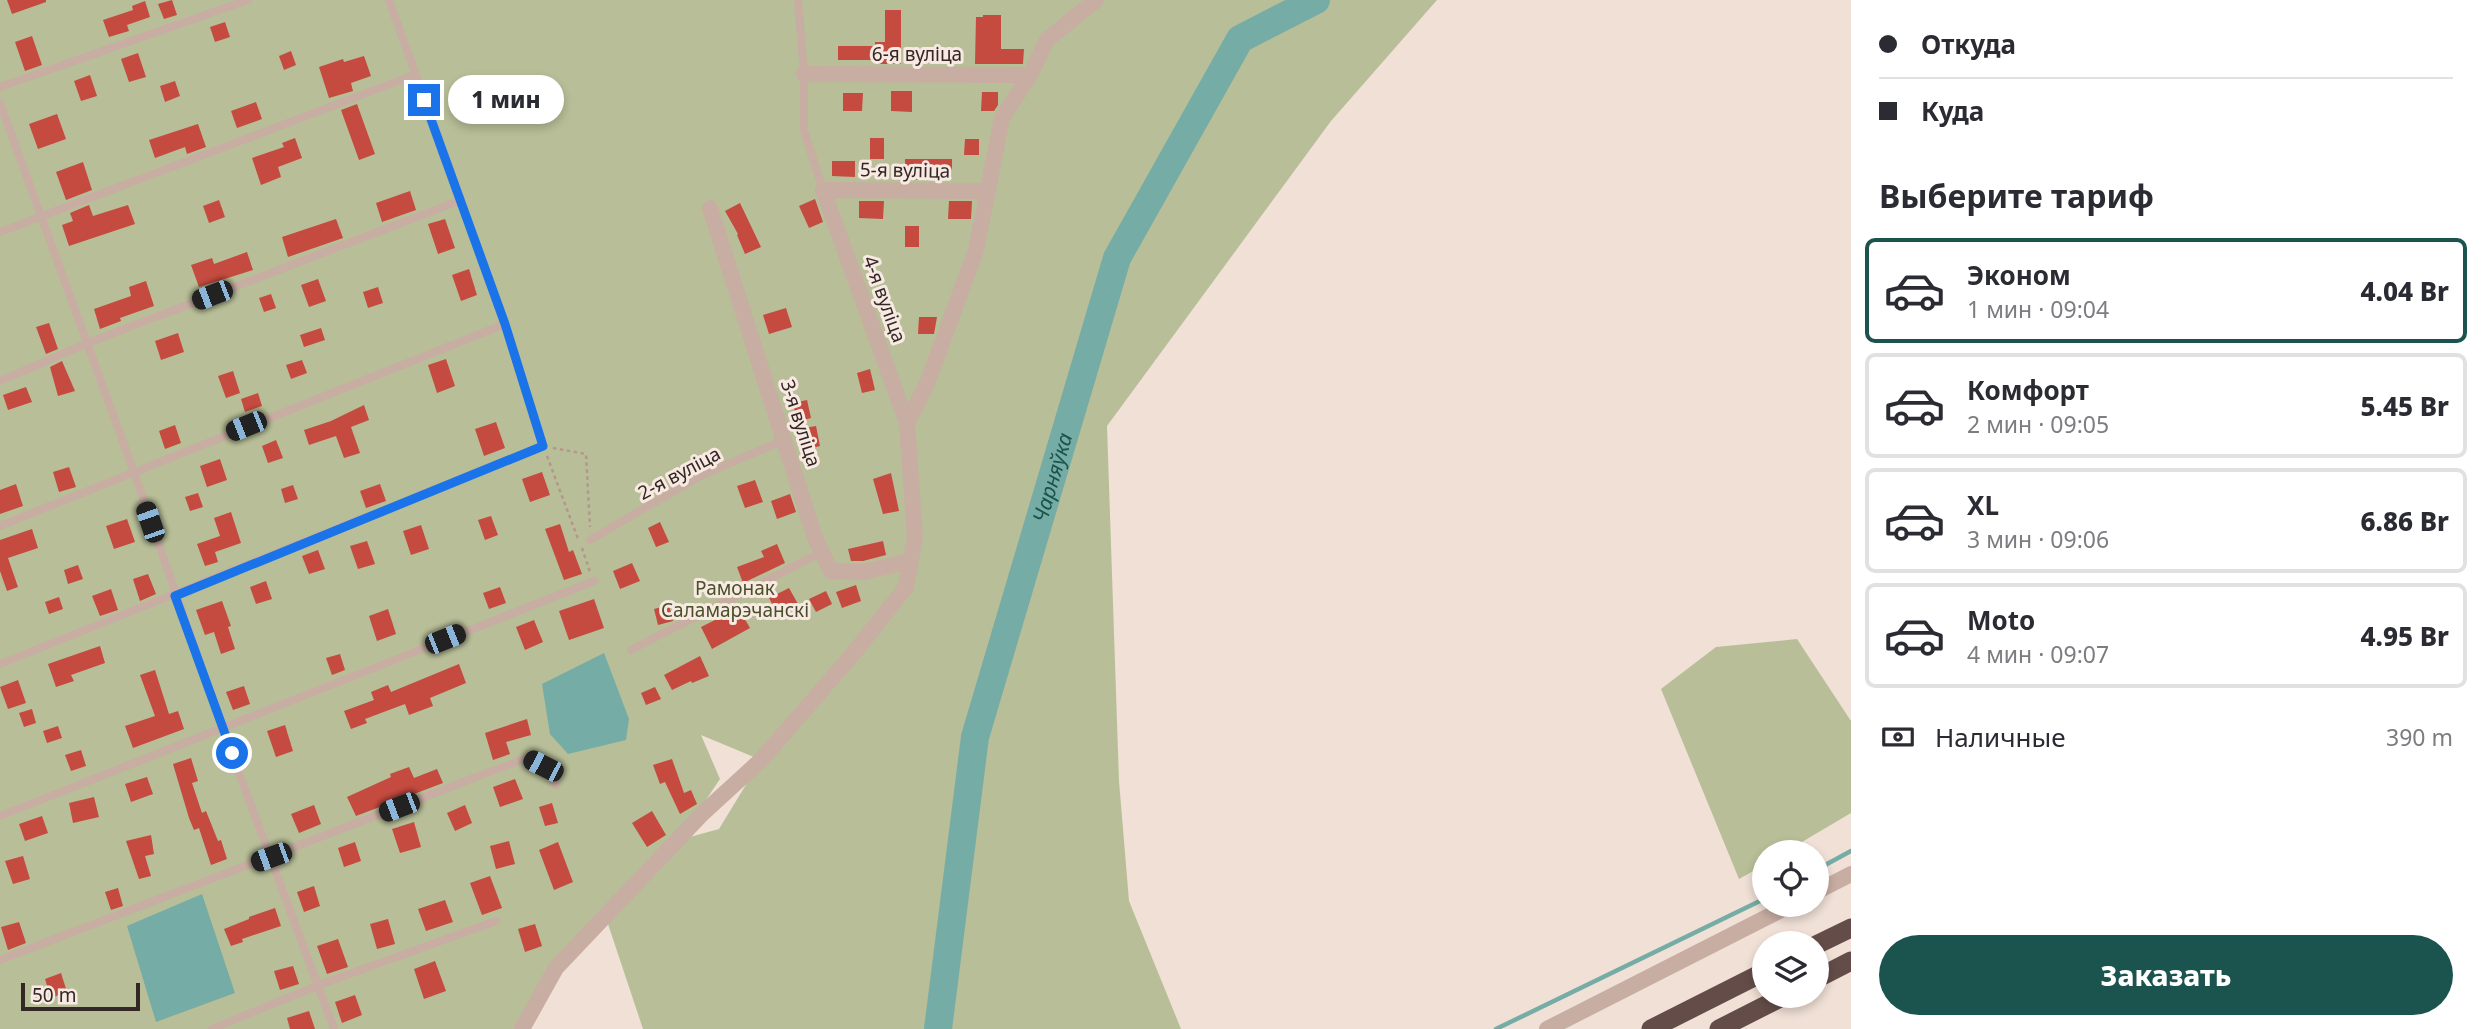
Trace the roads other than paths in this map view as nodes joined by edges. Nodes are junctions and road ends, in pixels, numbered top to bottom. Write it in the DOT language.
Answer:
graph roads {
  1 [pos="248,0"];
  2 [pos="389,0"];
  3 [pos="798,0"];
  4 [pos="1096,0"];
  5 [pos="414,75"];
  6 [pos="804,75"];
  7 [pos="1030,75"];
  8 [pos="0,87"];
  9 [pos="0,103"];
  10 [pos="823,190"];
  11 [pos="986,191"];
  12 [pos="461,200"];
  13 [pos="710,208"];
  14 [pos="41,216"];
  15 [pos="0,232"];
  16 [pos="505,324"];
  17 [pos="88,343"];
  18 [pos="0,381"];
  19 [pos="907,423"];
  20 [pos="785,440"];
  21 [pos="134,472"];
  22 [pos="0,526"];
  23 [pos="590,540"];
  24 [pos="822,552"];
  25 [pos="911,561"];
  26 [pos="594,581"];
  27 [pos="175,596"];
  28 [pos="631,650"];
  29 [pos="0,664"];
  30 [pos="222,727"];
  31 [pos="556,785"];
  32 [pos="0,816"];
  33 [pos="271,857"];
  34 [pos="1851,874"];
  35 [pos="1829,885"];
  36 [pos="1767,917"];
  37 [pos="496,921"];
  38 [pos="1851,928"];
  39 [pos="1829,939"];
  40 [pos="0,960"];
  41 [pos="1851,961"];
  42 [pos="1829,972"];
  43 [pos="1752,978"];
  44 [pos="319,985"];
  45 [pos="1760,1008"];
  46 [pos="212,1029"];
  47 [pos="334,1029"];
  48 [pos="522,1029"];
  49 [pos="1547,1029"];
  50 [pos="1651,1029"];
  51 [pos="1719,1029"];
  1 -- 8 [label="lane"];
  2 -- 5 [label="lane"];
  3 -- 6 [label="lane"];
  4 -- 7 [label="street"];
  5 -- 12 [label="lane"];
  5 -- 14 [label="lane"];
  6 -- 7 [label="street, 6-я вуліца"];
  6 -- 10 [label="lane"];
  7 -- 11 [label="street"];
  9 -- 14 [label="lane"];
  10 -- 11 [label="street, 5-я вуліца"];
  10 -- 19 [label="street, 4-я вуліца"];
  11 -- 19 [label="street"];
  12 -- 16 [label="lane"];
  12 -- 17 [label="lane"];
  13 -- 20 [label="street, 3-я вуліца"];
  14 -- 15 [label="lane"];
  14 -- 17 [label="lane"];
  16 -- 21 [label="lane"];
  16 -- 27 [label="lane"];
  17 -- 18 [label="lane"];
  17 -- 21 [label="lane"];
  19 -- 25 [label="street, 4-я вуліца"];
  20 -- 23 [label="lane, 2-я вуліца"];
  20 -- 24 [label="street, 3-я вуліца"];
  21 -- 22 [label="lane"];
  21 -- 27 [label="lane"];
  24 -- 25 [label="street, 3-я вуліца"];
  24 -- 28 [label="lane"];
  25 -- 48 [label="street, 4-я вуліца"];
  26 -- 30 [label="lane"];
  27 -- 29 [label="lane"];
  27 -- 30 [label="lane"];
  30 -- 32 [label="lane"];
  30 -- 33 [label="lane"];
  31 -- 33 [label="lane"];
  33 -- 40 [label="lane"];
  33 -- 44 [label="lane"];
  34 -- 35 [label="street"];
  36 -- 49 [label="street"];
  37 -- 44 [label="lane"];
  38 -- 39 [label="highway"];
  41 -- 42 [label="highway"];
  43 -- 50 [label="highway"];
  44 -- 46 [label="lane"];
  44 -- 47 [label="lane"];
  45 -- 51 [label="highway"];
}
